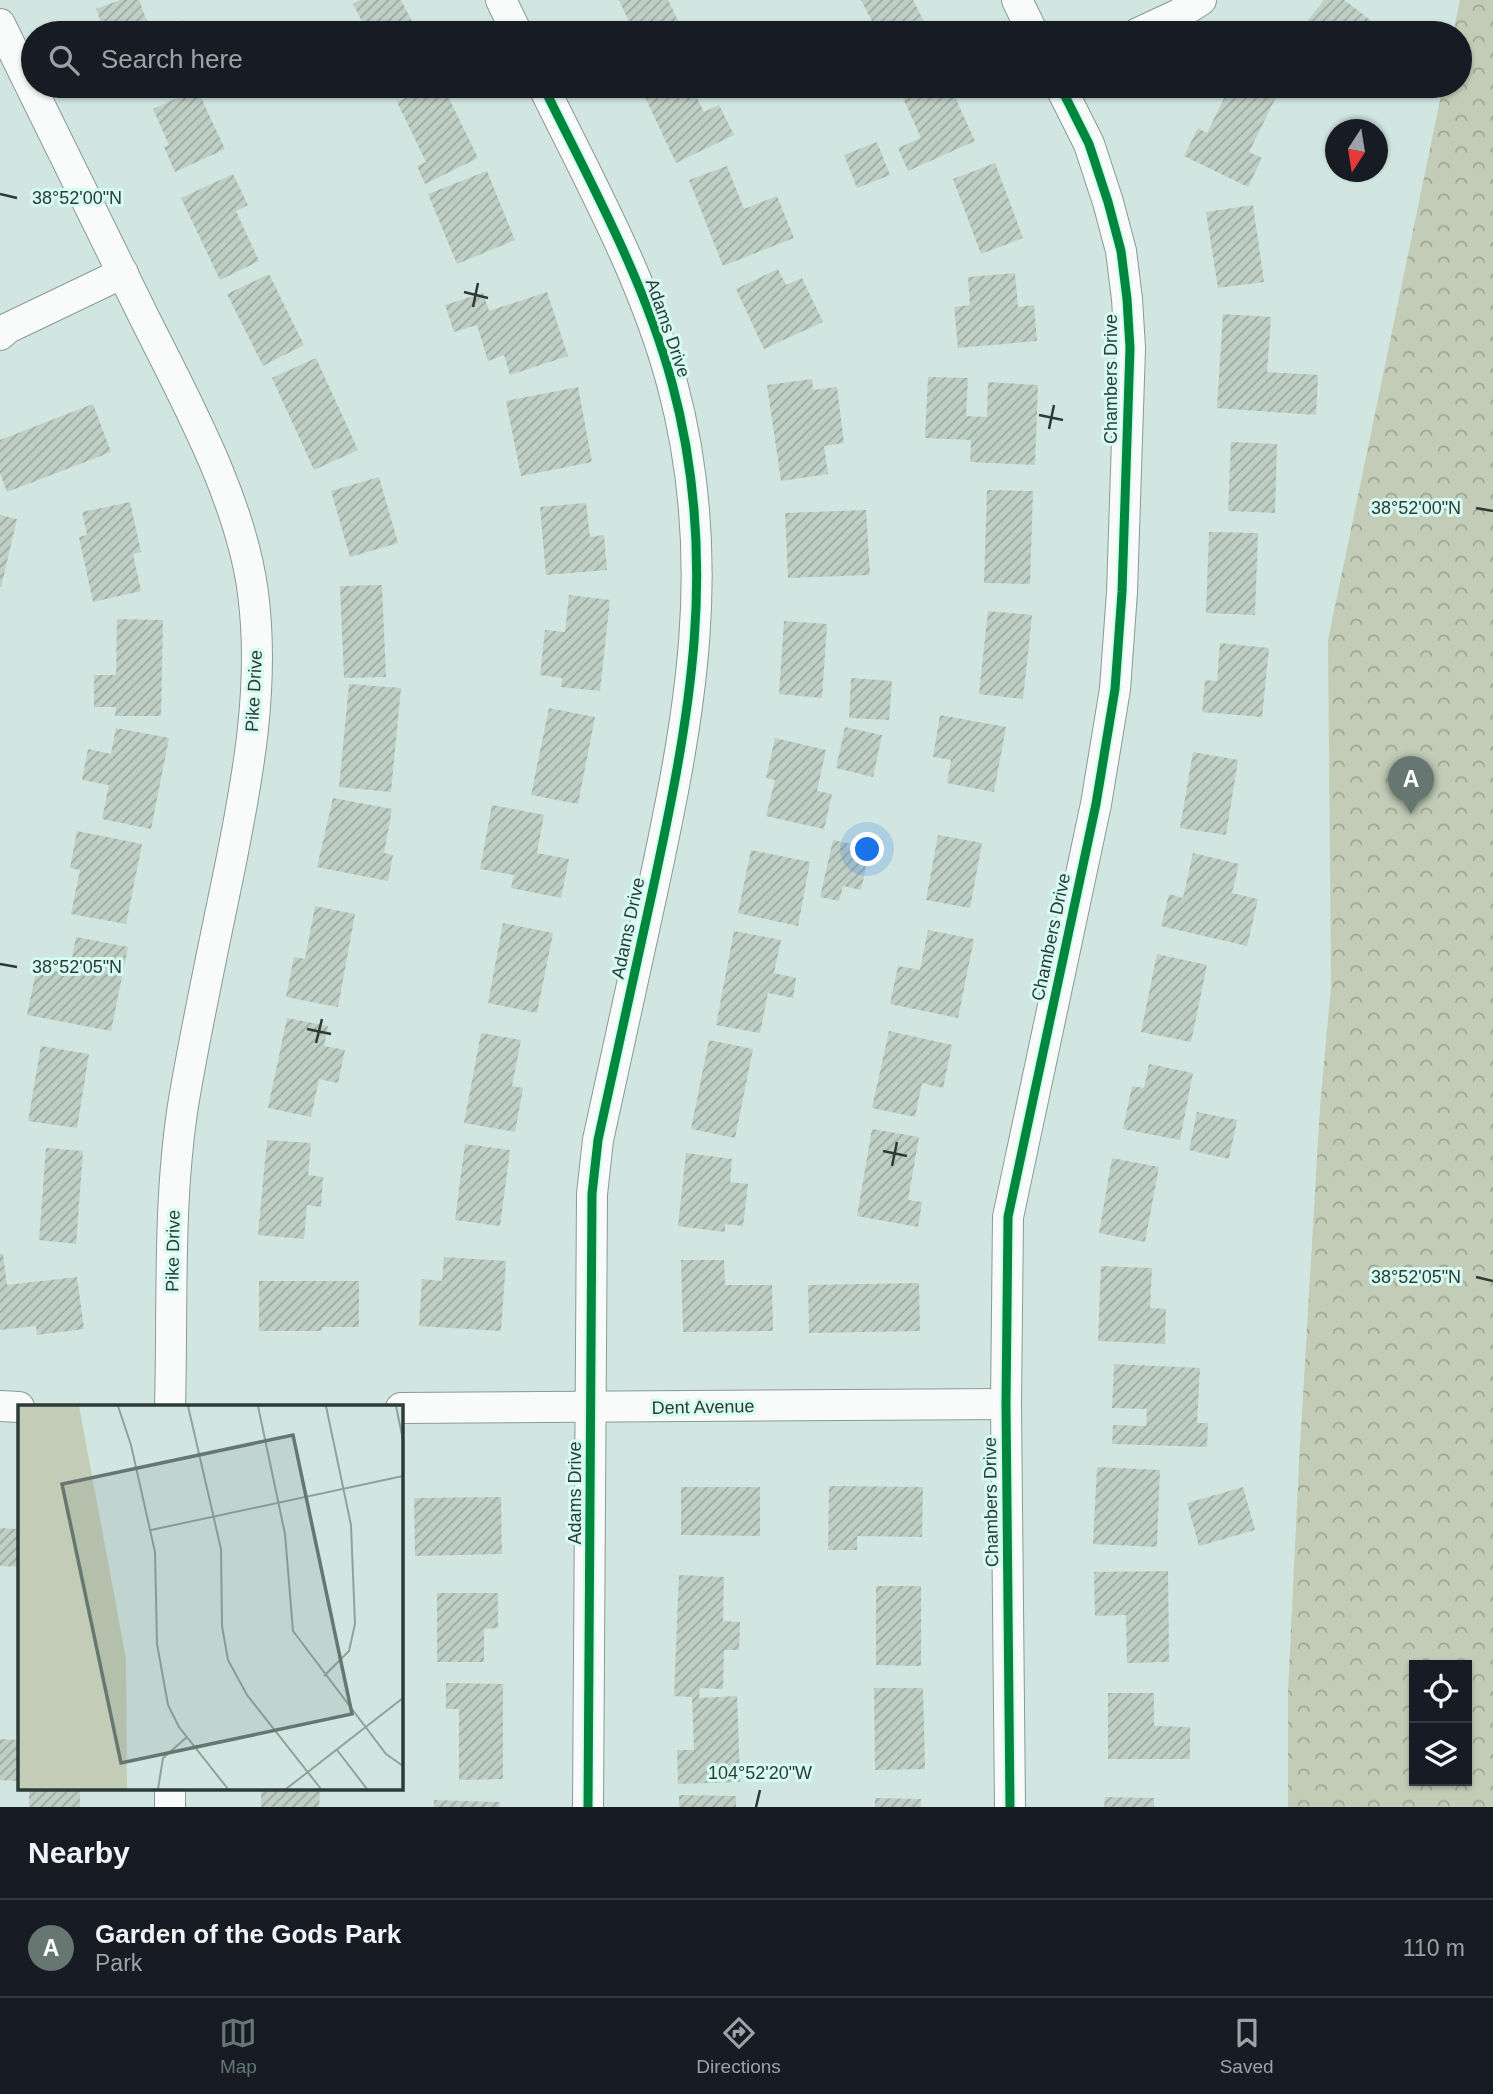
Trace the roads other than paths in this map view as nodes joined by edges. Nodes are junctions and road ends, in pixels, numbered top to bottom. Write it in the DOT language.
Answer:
graph roads {
  1 [pos="501,0"];
  2 [pos="1017,0"];
  3 [pos="1201,0"];
  4 [pos="511,21"];
  5 [pos="1027,21"];
  6 [pos="1164,21"];
  7 [pos="0,24"];
  8 [pos="21,67"];
  9 [pos="36,98"];
  10 [pos="549,98"];
  11 [pos="1066,98"];
  12 [pos="122,273"];
  13 [pos="0,335"];
  14 [pos="1006,1404"];
  15 [pos="170,1405"];
  16 [pos="0,1406"];
  17 [pos="18,1406"];
  18 [pos="402,1408"];
  19 [pos="591,1408"];
  20 [pos="588,1807"];
  21 [pos="1010,1807"];
  1 -- 4 [label="street"];
  2 -- 5 [label="street"];
  3 -- 6 [label="street"];
  7 -- 8 [label="street, Pike Drive"];
  9 -- 12 [label="street, Pike Drive"];
  10 -- 19 [label="street, Adams Drive"];
  11 -- 14 [label="street, Chambers Drive"];
  12 -- 13 [label="street"];
  12 -- 15 [label="street, Pike Drive"];
  14 -- 19 [label="street, Dent Avenue"];
  14 -- 21 [label="street, Chambers Drive"];
  16 -- 17 [label="street"];
  18 -- 19 [label="street, Dent Avenue"];
  19 -- 20 [label="street, Adams Drive"];
}
